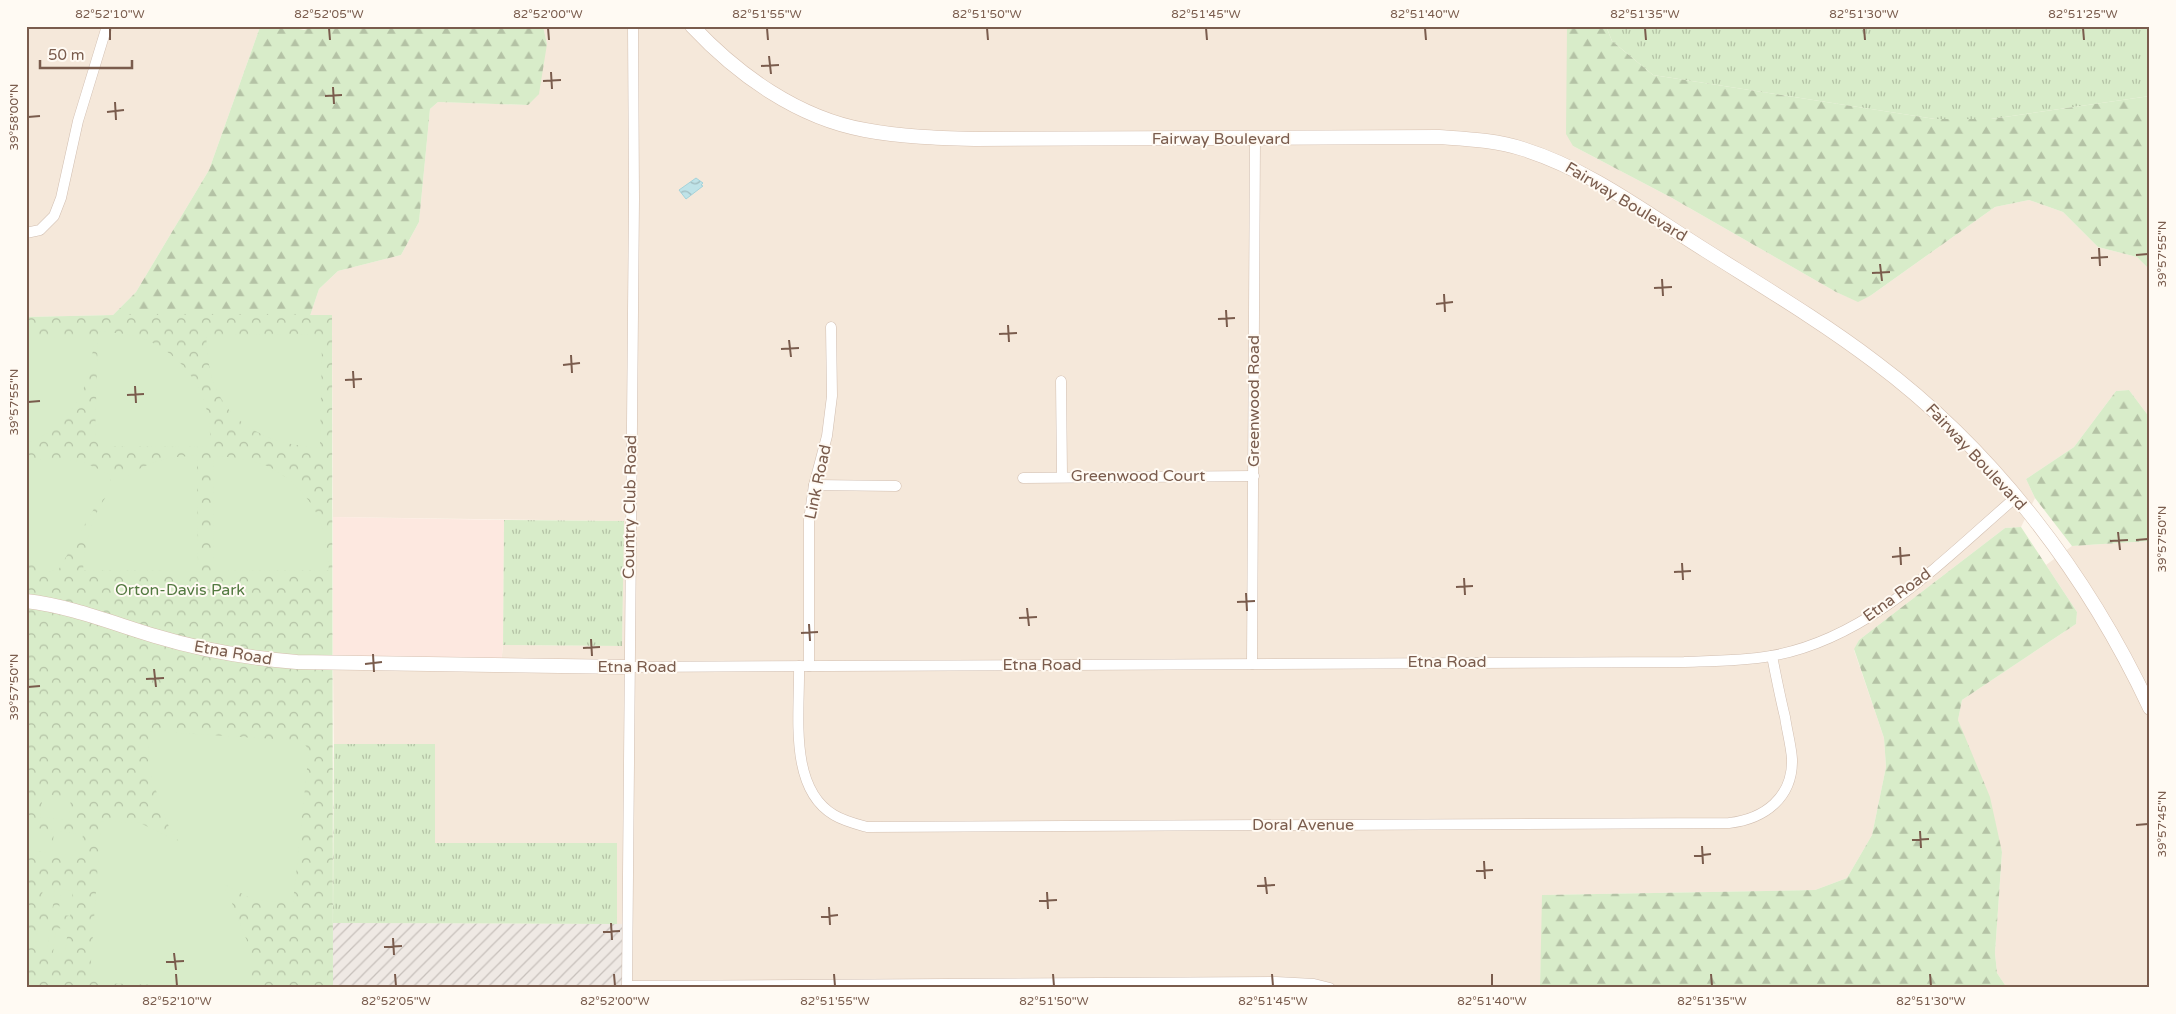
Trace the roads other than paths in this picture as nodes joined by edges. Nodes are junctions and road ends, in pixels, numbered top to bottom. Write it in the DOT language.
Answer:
graph roads {
  1 [pos="107,26"];
  2 [pos="633,26"];
  3 [pos="692,26"];
  4 [pos="1255,139"];
  5 [pos="26,233"];
  6 [pos="831,327"];
  7 [pos="1061,381"];
  8 [pos="1062,476"];
  9 [pos="1254,476"];
  10 [pos="1023,478"];
  11 [pos="814,485"];
  12 [pos="896,486"];
  13 [pos="2015,498"];
  14 [pos="26,600"];
  15 [pos="1772,656"];
  16 [pos="1252,664"];
  17 [pos="629,666"];
  18 [pos="804,666"];
  19 [pos="2150,708"];
  20 [pos="627,987"];
  21 [pos="919,987"];
  22 [pos="1330,988"];
  1 -- 5 [label="street"];
  2 -- 17 [label="street, Country Club Road"];
  3 -- 4 [label="street, Fairway Boulevard"];
  4 -- 9 [label="street, Greenwood Road"];
  4 -- 13 [label="street, Fairway Boulevard"];
  6 -- 11 [label="street, Link Road"];
  7 -- 8 [label="street"];
  8 -- 9 [label="street, Greenwood Court"];
  8 -- 10 [label="street, Greenwood Court"];
  9 -- 16 [label="street, Greenwood Road"];
  11 -- 12 [label="street"];
  11 -- 18 [label="street, Link Road"];
  13 -- 15 [label="street, Etna Road"];
  13 -- 19 [label="street, Fairway Boulevard"];
  14 -- 17 [label="street, Etna Road"];
  15 -- 16 [label="street, Etna Road"];
  15 -- 18 [label="street, Doral Avenue"];
  16 -- 18 [label="street, Etna Road"];
  17 -- 18 [label="street, Etna Road"];
  17 -- 20 [label="street, Country Club Road"];
  20 -- 21 [label="street"];
  21 -- 22 [label="street"];
}
